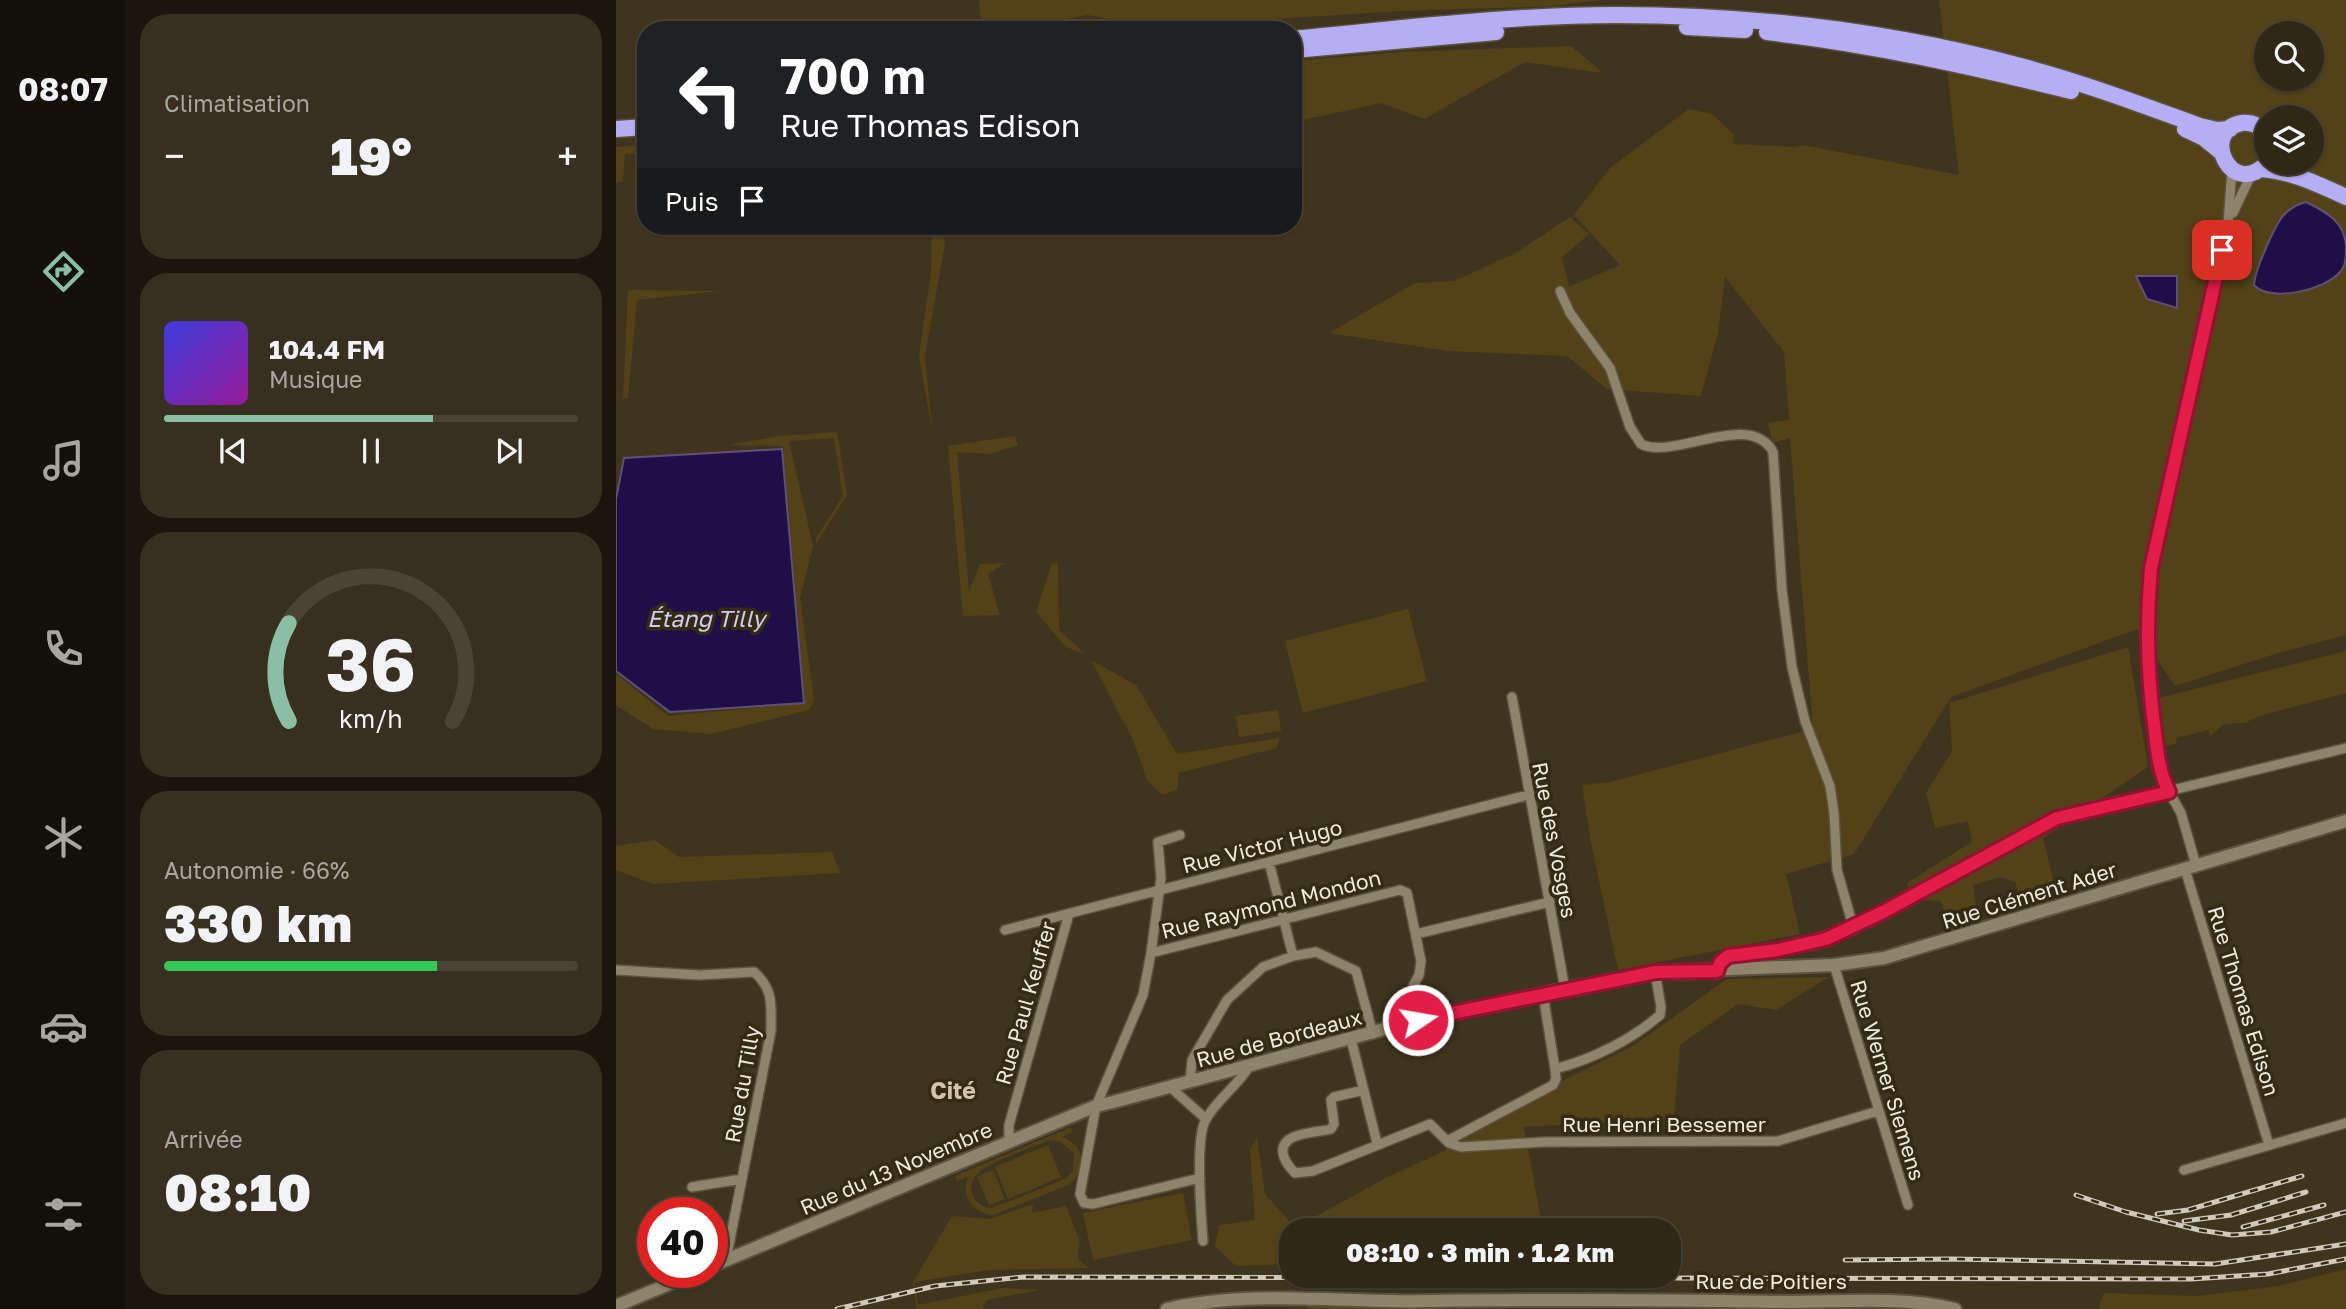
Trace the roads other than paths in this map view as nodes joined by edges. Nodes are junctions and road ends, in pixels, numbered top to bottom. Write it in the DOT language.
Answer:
graph roads {
  1 [pos="1302,38"];
  2 [pos="1302,49"];
  3 [pos="2254,126"];
  4 [pos="637,128"];
  5 [pos="616,129"];
  6 [pos="2230,129"];
  7 [pos="637,136"];
  8 [pos="616,137"];
  9 [pos="2221,152"];
  10 [pos="2232,169"];
  11 [pos="2254,170"];
  12 [pos="2254,175"];
  13 [pos="2290,175"];
  14 [pos="2316,175"];
  15 [pos="2346,189"];
  16 [pos="2346,197"];
  17 [pos="2228,224"];
  18 [pos="1560,291"];
  19 [pos="1512,697"];
  20 [pos="2346,748"];
  21 [pos="2169,792"];
  22 [pos="1528,795"];
  23 [pos="2346,821"];
  24 [pos="1180,835"];
  25 [pos="1269,862"];
  26 [pos="2191,867"];
  27 [pos="1159,890"];
  28 [pos="1550,902"];
  29 [pos="1069,914"];
  30 [pos="1284,919"];
  31 [pos="1853,926"];
  32 [pos="1005,930"];
  33 [pos="1416,934"];
  34 [pos="1151,953"];
  35 [pos="1293,956"];
  36 [pos="1834,965"];
  37 [pos="616,970"];
  38 [pos="1717,971"];
  39 [pos="1656,972"];
  40 [pos="1565,989"];
  41 [pos="1542,994"];
  42 [pos="1418,1020"];
  43 [pos="1373,1034"];
  44 [pos="1351,1039"];
  45 [pos="1250,1065"];
  46 [pos="1555,1069"];
  47 [pos="1190,1081"];
  48 [pos="1170,1087"];
  49 [pos="1364,1090"];
  50 [pos="1096,1107"];
  51 [pos="1878,1111"];
  52 [pos="1206,1119"];
  53 [pos="2346,1123"];
  54 [pos="1447,1141"];
  55 [pos="1009,1142"];
  56 [pos="1377,1143"];
  57 [pos="2269,1144"];
  58 [pos="2184,1170"];
  59 [pos="1200,1178"];
  60 [pos="742,1179"];
  61 [pos="692,1187"];
  62 [pos="1908,1205"];
  63 [pos="1203,1241"];
  64 [pos="728,1251"];
  65 [pos="728,1260"];
  66 [pos="659,1288"];
  67 [pos="1787,1305"];
  68 [pos="616,1306"];
  69 [pos="1167,1309"];
  70 [pos="1955,1309"];
  1 -- 6 [label="highway"];
  2 -- 9 [label="highway"];
  3 -- 6 [label="highway"];
  4 -- 5 [label="highway"];
  6 -- 9 [label="highway"];
  7 -- 8 [label="highway"];
  9 -- 10 [label="highway"];
  10 -- 11 [label="highway"];
  10 -- 17 [label="street"];
  12 -- 17 [label="street"];
  13 -- 16 [label="highway"];
  14 -- 15 [label="highway"];
  17 -- 21 [label="street, Rue Thomas Edison"];
  18 -- 31 [label="street"];
  19 -- 22 [label="street, Rue des Vosges"];
  20 -- 21 [label="street"];
  21 -- 26 [label="street, Rue Thomas Edison"];
  21 -- 31 [label="street"];
  22 -- 25 [label="street, Rue Victor Hugo"];
  22 -- 28 [label="street, Rue des Vosges"];
  23 -- 26 [label="street, Rue Clément Ader"];
  24 -- 27 [label="street"];
  25 -- 27 [label="street, Rue Victor Hugo"];
  25 -- 30 [label="street"];
  26 -- 36 [label="street, Rue Clément Ader"];
  26 -- 57 [label="street, Rue Thomas Edison"];
  27 -- 29 [label="street, Rue Victor Hugo"];
  27 -- 34 [label="street"];
  28 -- 33 [label="street"];
  28 -- 40 [label="street, Rue des Vosges"];
  29 -- 32 [label="street, Rue Victor Hugo"];
  29 -- 55 [label="street, Rue Paul Keuffer"];
  30 -- 33 [label="street, Rue Raymond Mondon"];
  30 -- 34 [label="street, Rue Raymond Mondon"];
  30 -- 35 [label="street"];
  31 -- 38 [label="street"];
  33 -- 42 [label="street"];
  34 -- 50 [label="street"];
  35 -- 43 [label="street"];
  35 -- 47 [label="street"];
  36 -- 38 [label="street, Rue Clément Ader"];
  36 -- 51 [label="street, Rue Werner Siemens"];
  37 -- 60 [label="street, Rue du Tilly"];
  38 -- 39 [label="street, Rue de Bordeaux"];
  39 -- 40 [label="street, Rue de Bordeaux"];
  39 -- 46 [label="street"];
  40 -- 41 [label="street, Rue de Bordeaux"];
  41 -- 42 [label="street, Rue de Bordeaux"];
  41 -- 46 [label="street"];
  42 -- 43 [label="street, Rue de Bordeaux"];
  43 -- 44 [label="street, Rue de Bordeaux"];
  44 -- 45 [label="street, Rue de Bordeaux"];
  44 -- 49 [label="street"];
  45 -- 47 [label="street, Rue de Bordeaux"];
  45 -- 52 [label="street"];
  46 -- 54 [label="street"];
  47 -- 48 [label="street, Rue de Bordeaux"];
  48 -- 50 [label="street, Rue de Bordeaux"];
  48 -- 52 [label="street"];
  49 -- 56 [label="street"];
  49 -- 56 [label="street"];
  50 -- 55 [label="street, Rue du 13 Novembre"];
  50 -- 59 [label="street"];
  51 -- 54 [label="street, Rue Henri Bessemer"];
  51 -- 62 [label="street, Rue Werner Siemens"];
  52 -- 59 [label="street"];
  53 -- 57 [label="street"];
  54 -- 56 [label="street, Rue Henri Bessemer"];
  55 -- 65 [label="street, Rue du 13 Novembre"];
  57 -- 58 [label="street"];
  59 -- 63 [label="street"];
  60 -- 61 [label="street"];
  60 -- 64 [label="street, Rue du Tilly"];
  66 -- 68 [label="street"];
  67 -- 69 [label="street, Rue de Poitiers"];
  67 -- 70 [label="street, Rue de Poitiers"];
}
